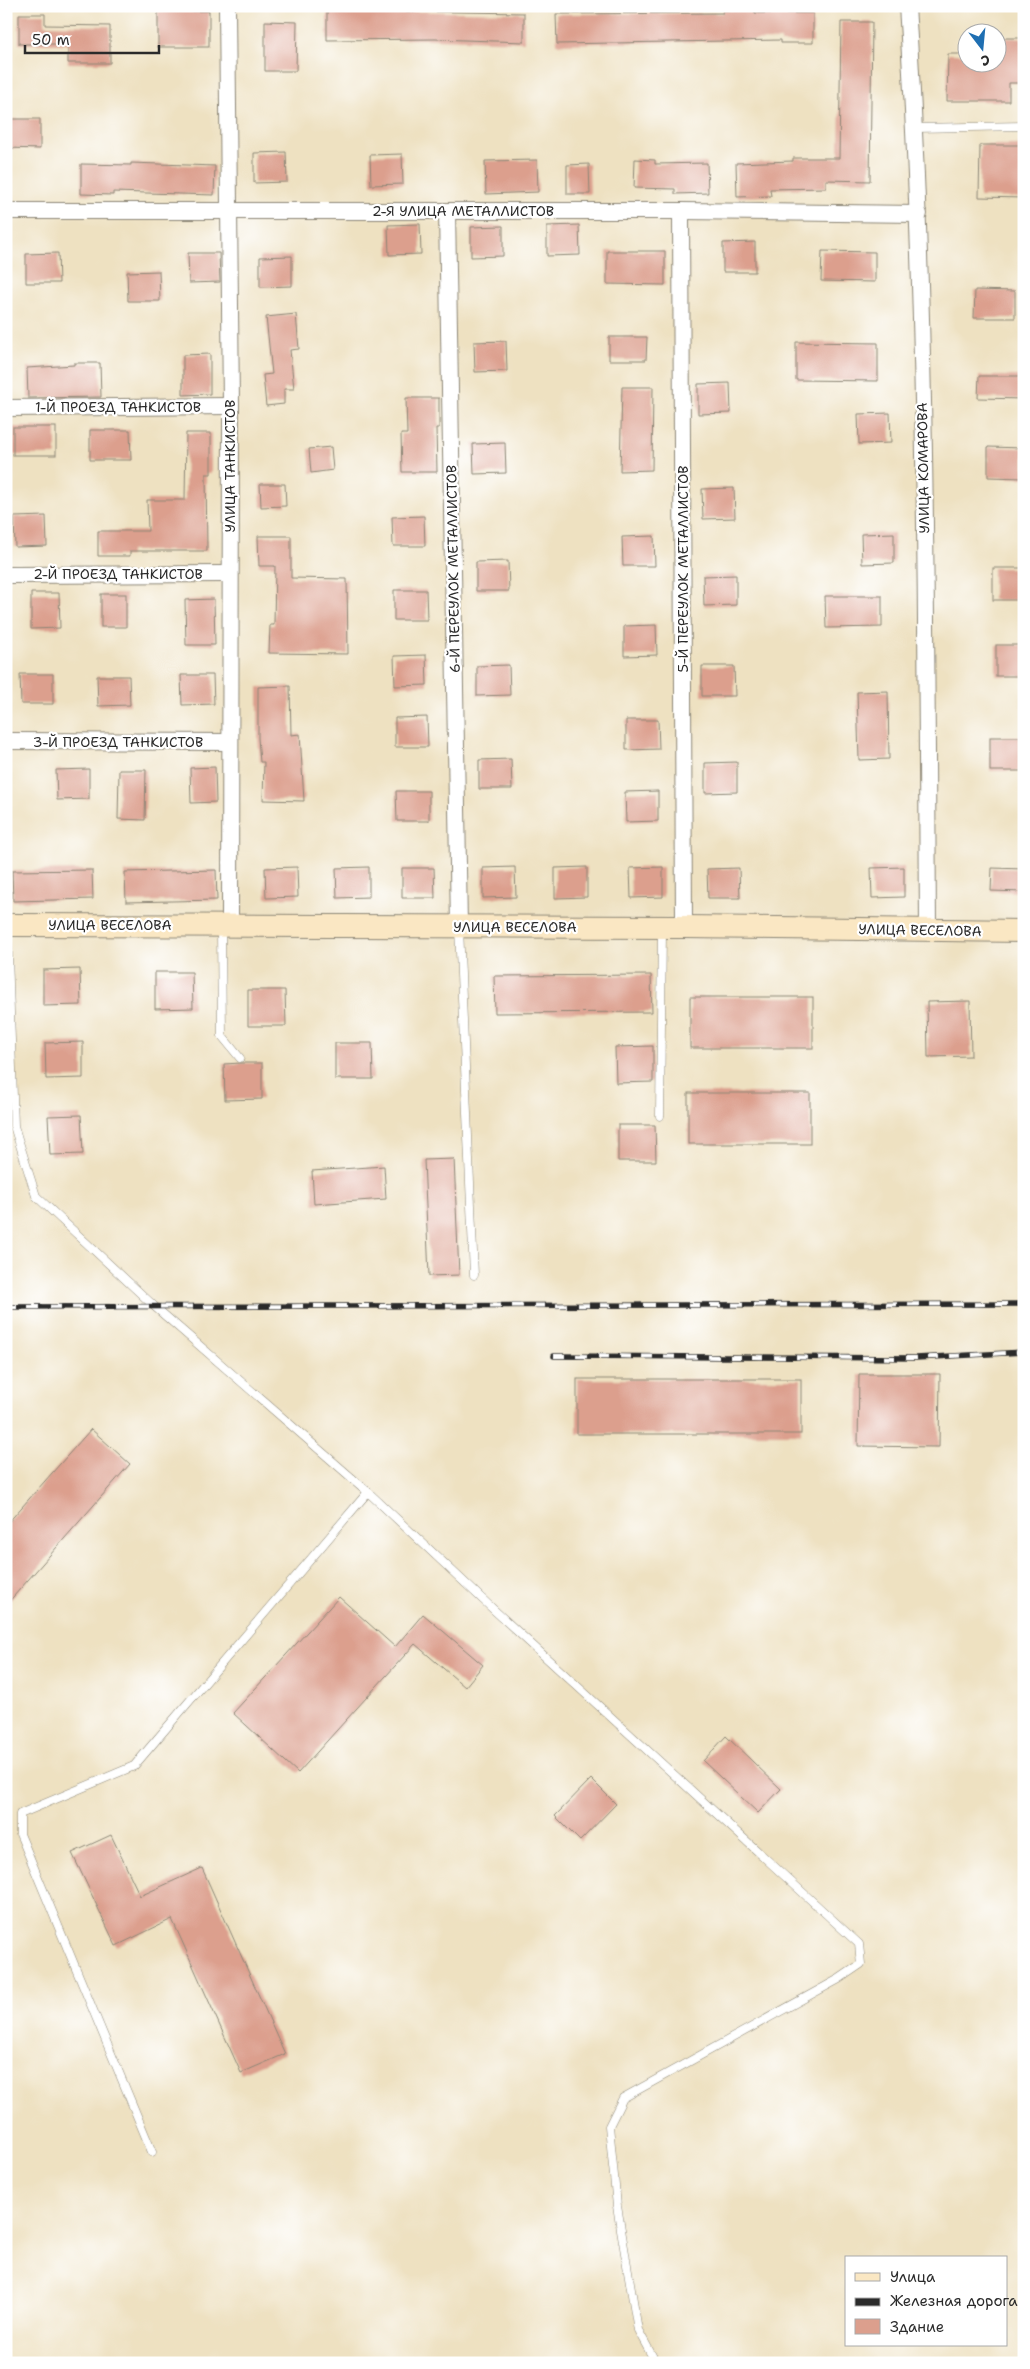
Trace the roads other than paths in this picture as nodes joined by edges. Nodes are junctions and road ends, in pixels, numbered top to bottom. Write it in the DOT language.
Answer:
graph roads {
  1 [pos="227,6"];
  2 [pos="901,6"];
  3 [pos="907,6"];
  4 [pos="1024,126"];
  5 [pos="915,128"];
  6 [pos="6,211"];
  7 [pos="228,211"];
  8 [pos="681,211"];
  9 [pos="447,212"];
  10 [pos="919,214"];
  11 [pos="231,406"];
  12 [pos="6,408"];
  13 [pos="230,574"];
  14 [pos="6,575"];
  15 [pos="6,741"];
  16 [pos="229,742"];
  17 [pos="6,925"];
  18 [pos="225,926"];
  19 [pos="459,926"];
  20 [pos="662,927"];
  21 [pos="684,927"];
  22 [pos="928,930"];
  23 [pos="1024,932"];
  24 [pos="240,1058"];
  25 [pos="660,1116"];
  26 [pos="474,1275"];
  27 [pos="368,1492"];
  28 [pos="152,2152"];
  29 [pos="656,2363"];
  1 -- 7 [label="street, УЛИЦА ТАНКИСТОВ"];
  2 -- 3 [label="street"];
  3 -- 5 [label="street, УЛИЦА КОМАРОВА"];
  4 -- 5 [label="lane"];
  5 -- 10 [label="street, УЛИЦА КОМАРОВА"];
  6 -- 7 [label="street, 2-Я УЛИЦА МЕТАЛЛИСТОВ"];
  7 -- 9 [label="street, 2-Я УЛИЦА МЕТАЛЛИСТОВ"];
  7 -- 11 [label="street, УЛИЦА ТАНКИСТОВ"];
  8 -- 9 [label="street, 2-Я УЛИЦА МЕТАЛЛИСТОВ"];
  8 -- 10 [label="street, 2-Я УЛИЦА МЕТАЛЛИСТОВ"];
  8 -- 21 [label="street, 5-Й ПЕРЕУЛОК МЕТАЛЛИСТОВ"];
  9 -- 19 [label="street, 6-Й ПЕРЕУЛОК МЕТАЛЛИСТОВ"];
  10 -- 22 [label="street, УЛИЦА КОМАРОВА"];
  11 -- 12 [label="street, 1-Й ПРОЕЗД ТАНКИСТОВ"];
  11 -- 13 [label="street, УЛИЦА ТАНКИСТОВ"];
  13 -- 14 [label="street, 2-Й ПРОЕЗД ТАНКИСТОВ"];
  13 -- 16 [label="street, УЛИЦА ТАНКИСТОВ"];
  15 -- 16 [label="street, 3-Й ПРОЕЗД ТАНКИСТОВ"];
  16 -- 18 [label="street, УЛИЦА ТАНКИСТОВ"];
  17 -- 18 [label="street, УЛИЦА ВЕСЕЛОВА"];
  17 -- 27 [label="lane"];
  18 -- 19 [label="street, УЛИЦА ВЕСЕЛОВА"];
  18 -- 24 [label="lane"];
  19 -- 20 [label="street, УЛИЦА ВЕСЕЛОВА"];
  19 -- 26 [label="lane"];
  20 -- 21 [label="street, УЛИЦА ВЕСЕЛОВА"];
  20 -- 25 [label="lane"];
  21 -- 22 [label="street, УЛИЦА ВЕСЕЛОВА"];
  22 -- 23 [label="street, УЛИЦА ВЕСЕЛОВА"];
  27 -- 28 [label="lane"];
  27 -- 29 [label="lane"];
}
